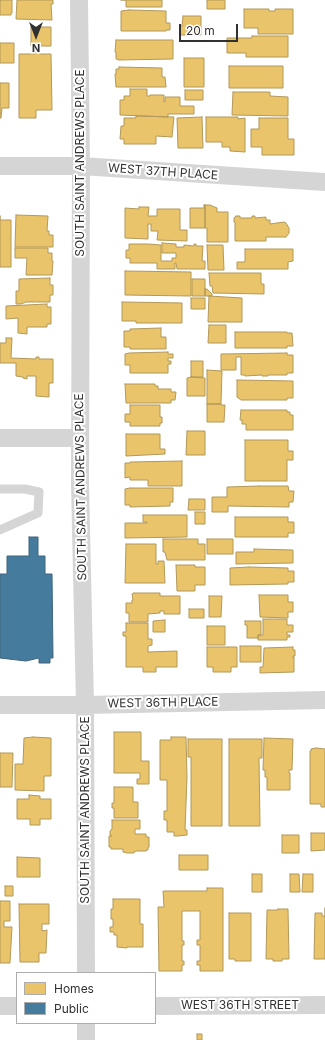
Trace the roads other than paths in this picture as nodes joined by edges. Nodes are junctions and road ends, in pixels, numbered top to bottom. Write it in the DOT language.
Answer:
graph roads {
  1 [pos="79,0"];
  2 [pos="0,166"];
  3 [pos="81,166"];
  4 [pos="325,182"];
  5 [pos="0,438"];
  6 [pos="80,438"];
  7 [pos="0,489"];
  8 [pos="0,530"];
  9 [pos="325,700"];
  10 [pos="0,705"];
  11 [pos="85,705"];
  12 [pos="86,972"];
  13 [pos="325,1005"];
  14 [pos="0,1006"];
  15 [pos="16,1006"];
  16 [pos="156,1006"];
  17 [pos="86,1024"];
  18 [pos="86,1040"];
  1 -- 3 [label="street, SOUTH SAINT ANDREWS PLACE"];
  2 -- 3 [label="street, WEST 37TH PLACE"];
  3 -- 4 [label="street, WEST 37TH PLACE"];
  3 -- 6 [label="street, SOUTH SAINT ANDREWS PLACE"];
  5 -- 6 [label="street"];
  6 -- 11 [label="street, SOUTH SAINT ANDREWS PLACE"];
  7 -- 8 [label="lane"];
  9 -- 11 [label="street, WEST 36TH PLACE"];
  10 -- 11 [label="street, WEST 36TH PLACE"];
  11 -- 12 [label="street, SOUTH SAINT ANDREWS PLACE"];
  13 -- 16 [label="street, WEST 36TH STREET"];
  14 -- 15 [label="street"];
  17 -- 18 [label="street"];
}
